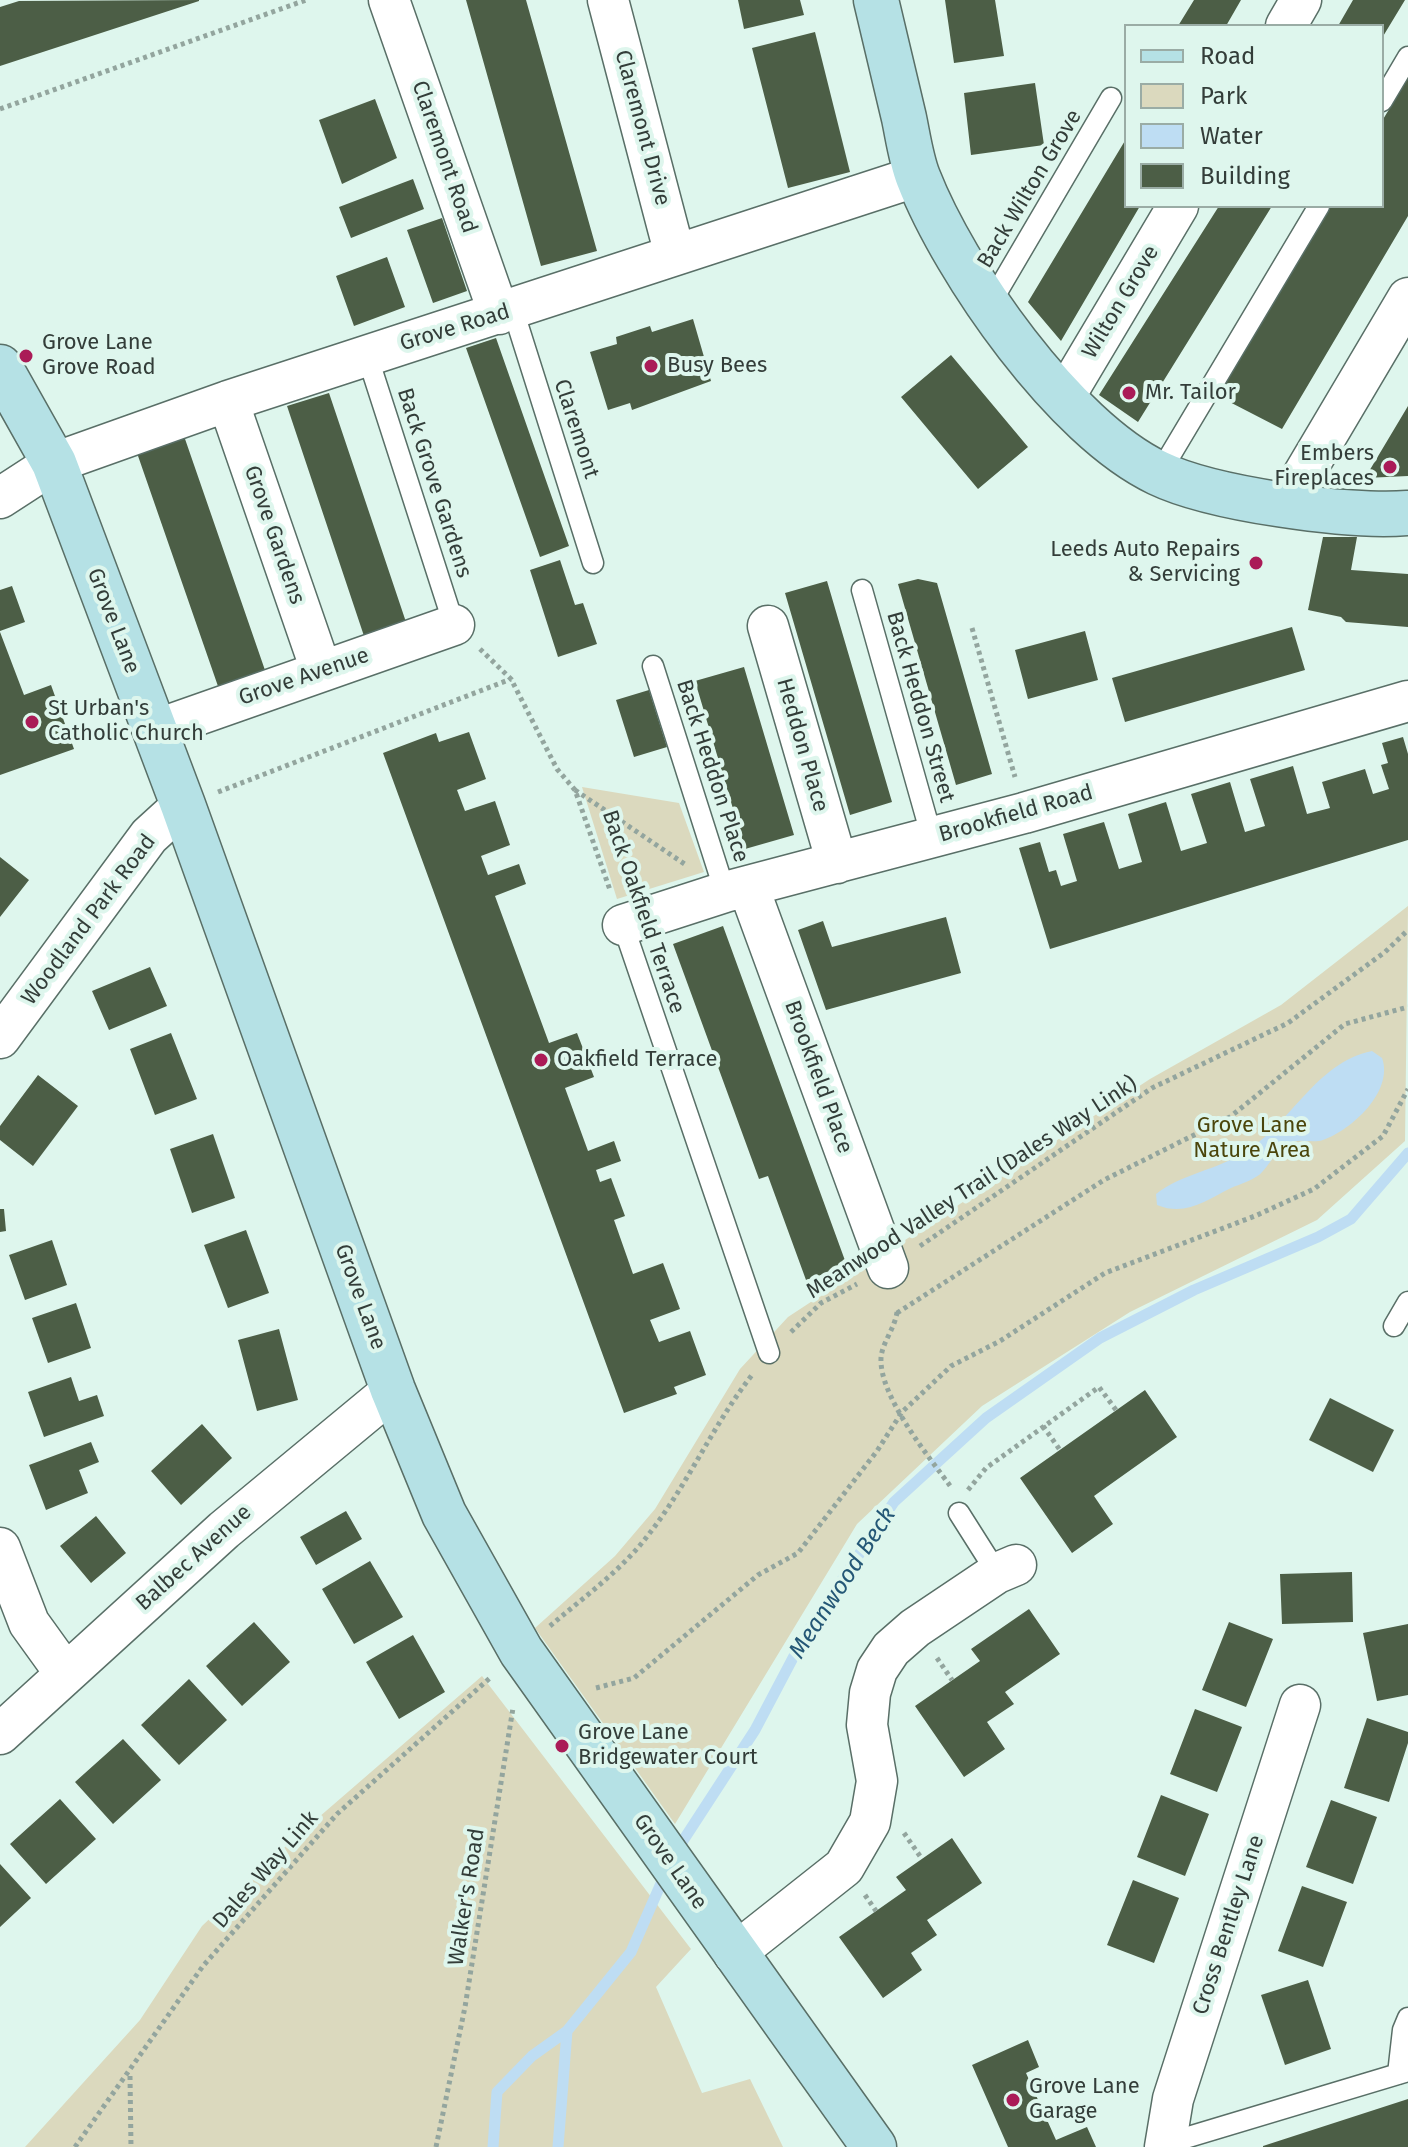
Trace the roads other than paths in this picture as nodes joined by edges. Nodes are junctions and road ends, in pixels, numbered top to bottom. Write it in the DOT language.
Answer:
graph roads {
  1 [pos="389,0"];
  2 [pos="608,0"];
  3 [pos="876,0"];
  4 [pos="1301,0"];
  5 [pos="1287,24"];
  6 [pos="1408,57"];
  7 [pos="1111,98"];
  8 [pos="1384,98"];
  9 [pos="918,176"];
  10 [pos="1177,208"];
  11 [pos="1318,208"];
  12 [pos="675,255"];
  13 [pos="1408,298"];
  14 [pos="990,304"];
  15 [pos="506,312"];
  16 [pos="367,355"];
  17 [pos="0,367"];
  18 [pos="1063,399"];
  19 [pos="228,401"];
  20 [pos="54,463"];
  21 [pos="1159,474"];
  22 [pos="0,498"];
  23 [pos="1286,504"];
  24 [pos="1408,513"];
  25 [pos="593,563"];
  26 [pos="862,590"];
  27 [pos="454,625"];
  28 [pos="768,626"];
  29 [pos="653,666"];
  30 [pos="321,670"];
  31 [pos="1408,701"];
  32 [pos="155,730"];
  33 [pos="183,805"];
  34 [pos="932,838"];
  35 [pos="837,863"];
  36 [pos="737,889"];
  37 [pos="623,925"];
  38 [pos="0,1038"];
  39 [pos="888,1268"];
  40 [pos="1408,1302"];
  41 [pos="1394,1326"];
  42 [pos="769,1353"];
  43 [pos="393,1390"];
  44 [pos="960,1506"];
  45 [pos="0,1548"];
  46 [pos="1006,1569"];
  47 [pos="65,1673"];
  48 [pos="1300,1705"];
  49 [pos="0,1734"];
  50 [pos="734,1954"];
  51 [pos="1408,2018"];
  52 [pos="1403,2072"];
  53 [pos="1165,2145"];
  54 [pos="874,2147"];
  1 -- 15 [label="street, Claremont Road"];
  2 -- 12 [label="street, Claremont Drive"];
  3 -- 9 [label="main road"];
  4 -- 5 [label="street"];
  6 -- 8 [label="lane"];
  7 -- 14 [label="lane, Back Wilton Grove"];
  9 -- 12 [label="street, Grove Road"];
  9 -- 14 [label="main road"];
  10 -- 18 [label="street, Wilton Grove"];
  11 -- 21 [label="lane"];
  12 -- 15 [label="street, Grove Road"];
  13 -- 23 [label="street"];
  14 -- 18 [label="main road"];
  15 -- 16 [label="street, Grove Road"];
  15 -- 25 [label="lane, Claremont"];
  16 -- 19 [label="street, Grove Road"];
  16 -- 27 [label="lane, Back Grove Gardens"];
  17 -- 20 [label="main road, Grove Lane"];
  18 -- 21 [label="main road"];
  19 -- 20 [label="street, Grove Road"];
  19 -- 30 [label="street, Grove Gardens"];
  20 -- 22 [label="street, Grove Road"];
  20 -- 32 [label="main road, Grove Lane"];
  21 -- 23 [label="main road"];
  23 -- 24 [label="main road"];
  26 -- 34 [label="lane, Back Heddon Street"];
  27 -- 30 [label="street, Grove Avenue"];
  28 -- 35 [label="street, Heddon Place"];
  29 -- 36 [label="lane, Back Heddon Place"];
  30 -- 32 [label="street, Grove Avenue"];
  31 -- 34 [label="street, Brookfield Road"];
  32 -- 33 [label="main road, Grove Lane"];
  33 -- 38 [label="street, Woodland Park Road"];
  33 -- 43 [label="main road, Grove Lane"];
  34 -- 35 [label="street, Brookfield Road"];
  35 -- 36 [label="street, Brookfield Road"];
  36 -- 37 [label="street, Brookfield Road"];
  36 -- 39 [label="street, Brookfield Place"];
  37 -- 42 [label="lane, Back Oakfield Terrace"];
  40 -- 41 [label="lane"];
  43 -- 47 [label="street, Balbec Avenue"];
  43 -- 50 [label="main road, Grove Lane"];
  44 -- 46 [label="lane"];
  45 -- 47 [label="street"];
  46 -- 50 [label="street"];
  47 -- 49 [label="street, Balbec Avenue"];
  48 -- 53 [label="street, Cross Bentley Lane"];
  50 -- 54 [label="main road, Grove Lane"];
  51 -- 52 [label="lane"];
  52 -- 53 [label="lane"];
}
